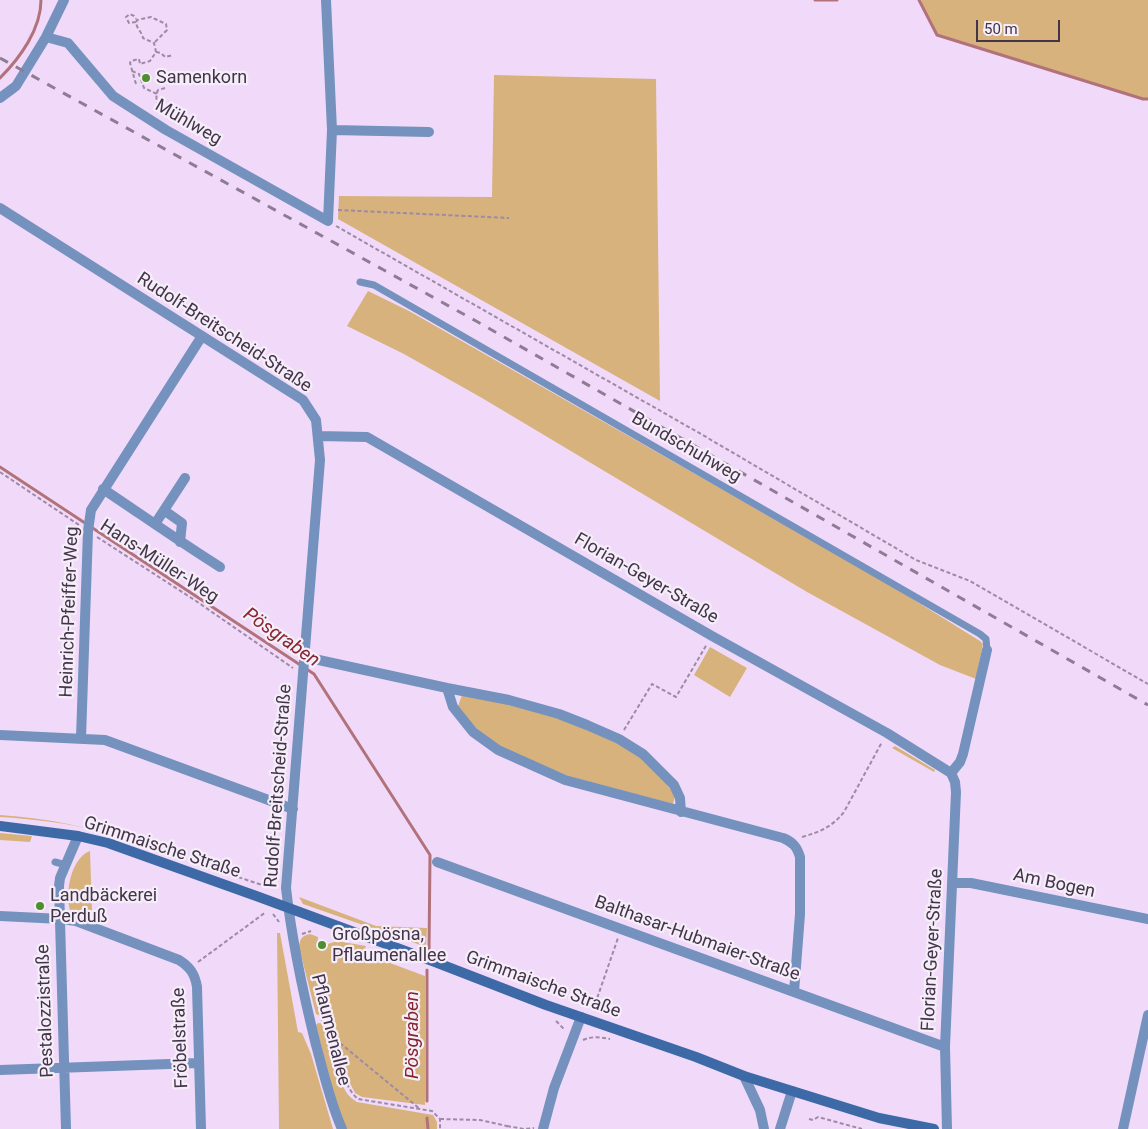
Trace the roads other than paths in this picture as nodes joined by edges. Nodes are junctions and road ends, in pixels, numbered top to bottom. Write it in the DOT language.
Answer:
graph roads {
  1 [pos="64,0"];
  2 [pos="326,0"];
  3 [pos="46,37"];
  4 [pos="0,98"];
  5 [pos="332,130"];
  6 [pos="429,132"];
  7 [pos="0,208"];
  8 [pos="360,282"];
  9 [pos="202,336"];
  10 [pos="319,436"];
  11 [pos="185,478"];
  12 [pos="103,490"];
  13 [pos="165,511"];
  14 [pos="155,524"];
  15 [pos="180,542"];
  16 [pos="220,567"];
  17 [pos="987,650"];
  18 [pos="304,667"];
  19 [pos="447,688"];
  20 [pos="0,735"];
  21 [pos="81,738"];
  22 [pos="951,773"];
  23 [pos="293,809"];
  24 [pos="681,812"];
  25 [pos="0,826"];
  26 [pos="78,836"];
  27 [pos="55,862"];
  28 [pos="437,862"];
  29 [pos="66,865"];
  30 [pos="953,883"];
  31 [pos="288,908"];
  32 [pos="0,916"];
  33 [pos="61,919"];
  34 [pos="1148,919"];
  35 [pos="794,992"];
  36 [pos="1148,1015"];
  37 [pos="581,1017"];
  38 [pos="945,1047"];
  39 [pos="198,1063"];
  40 [pos="64,1067"];
  41 [pos="0,1070"];
  42 [pos="744,1076"];
  43 [pos="792,1091"];
  44 [pos="66,1129"];
  45 [pos="201,1129"];
  46 [pos="342,1129"];
  47 [pos="543,1129"];
  48 [pos="764,1129"];
  49 [pos="780,1129"];
  50 [pos="934,1129"];
  51 [pos="947,1129"];
  52 [pos="1123,1129"];
  1 -- 3 [label="street"];
  2 -- 5 [label="street"];
  3 -- 4 [label="street"];
  3 -- 5 [label="street, Mühlweg"];
  5 -- 6 [label="street"];
  7 -- 9 [label="street, Rudolf-Breitscheid-Straße"];
  8 -- 17 [label="lane, Bundschuhweg"];
  9 -- 10 [label="street, Rudolf-Breitscheid-Straße"];
  9 -- 12 [label="street, Heinrich-Pfeiffer-Weg"];
  10 -- 18 [label="street, Rudolf-Breitscheid-Straße"];
  10 -- 22 [label="street, Florian-Geyer-Straße"];
  11 -- 13 [label="street"];
  12 -- 14 [label="street"];
  12 -- 21 [label="street, Heinrich-Pfeiffer-Weg"];
  13 -- 14 [label="street"];
  13 -- 15 [label="street"];
  14 -- 15 [label="street"];
  15 -- 16 [label="street"];
  17 -- 22 [label="street"];
  18 -- 19 [label="street"];
  18 -- 23 [label="street, Rudolf-Breitscheid-Straße"];
  19 -- 24 [label="street"];
  19 -- 24 [label="street"];
  20 -- 21 [label="street"];
  21 -- 23 [label="street"];
  22 -- 30 [label="street, Florian-Geyer-Straße"];
  23 -- 31 [label="street, Rudolf-Breitscheid-Straße"];
  24 -- 35 [label="street"];
  25 -- 26 [label="main road, Grimmaische Straße"];
  26 -- 29 [label="street, Pestalozzistraße"];
  26 -- 31 [label="main road, Grimmaische Straße"];
  27 -- 29 [label="lane"];
  28 -- 35 [label="street, Balthasar-Hubmaier-Straße"];
  29 -- 33 [label="street, Pestalozzistraße"];
  30 -- 34 [label="street, Am Bogen"];
  30 -- 38 [label="street, Florian-Geyer-Straße"];
  31 -- 37 [label="main road, Grimmaische Straße"];
  31 -- 46 [label="street, Pflaumenallee"];
  32 -- 33 [label="street, Fröbelstraße"];
  33 -- 39 [label="street, Fröbelstraße"];
  33 -- 40 [label="street, Pestalozzistraße"];
  35 -- 38 [label="street, Balthasar-Hubmaier-Straße"];
  36 -- 52 [label="street"];
  37 -- 42 [label="main road, Grimmaische Straße"];
  37 -- 47 [label="street"];
  38 -- 51 [label="street, Florian-Geyer-Straße"];
  39 -- 40 [label="street"];
  39 -- 45 [label="street, Fröbelstraße"];
  40 -- 41 [label="street"];
  40 -- 44 [label="street, Pestalozzistraße"];
  42 -- 43 [label="main road, Grimmaische Straße"];
  42 -- 48 [label="street"];
  43 -- 49 [label="street"];
  43 -- 50 [label="main road, Grimmaische Straße"];
}
